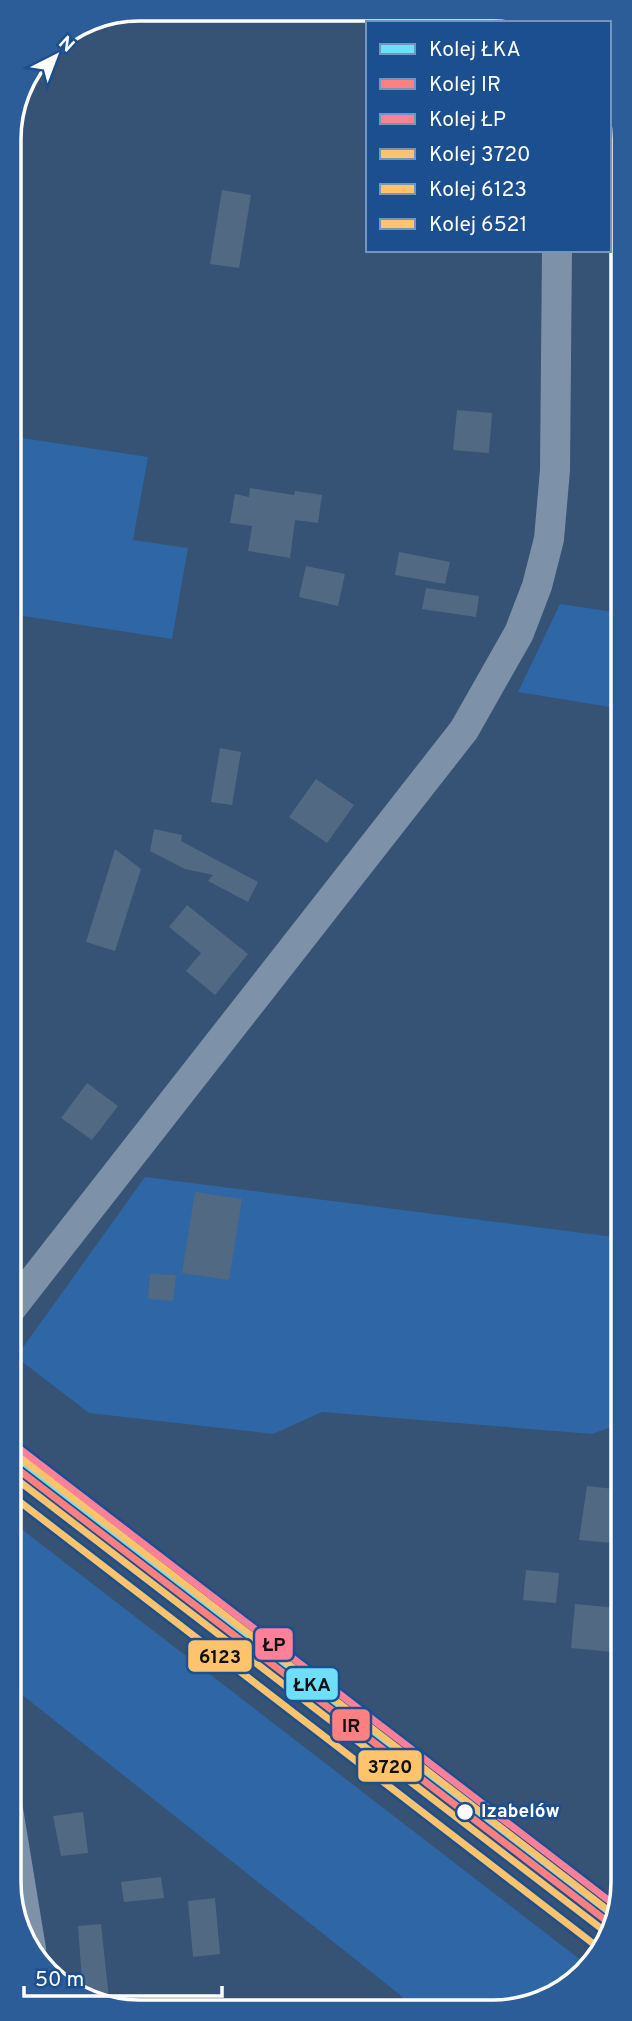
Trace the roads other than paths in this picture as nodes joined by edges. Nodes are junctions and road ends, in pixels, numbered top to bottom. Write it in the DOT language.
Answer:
graph roads {
  1 [pos="557,252"];
  2 [pos="21,1296"];
  3 [pos="21,1870"];
  4 [pos="31,1928"];
  1 -- 2 [label="street"];
  3 -- 4 [label="street"];
}
